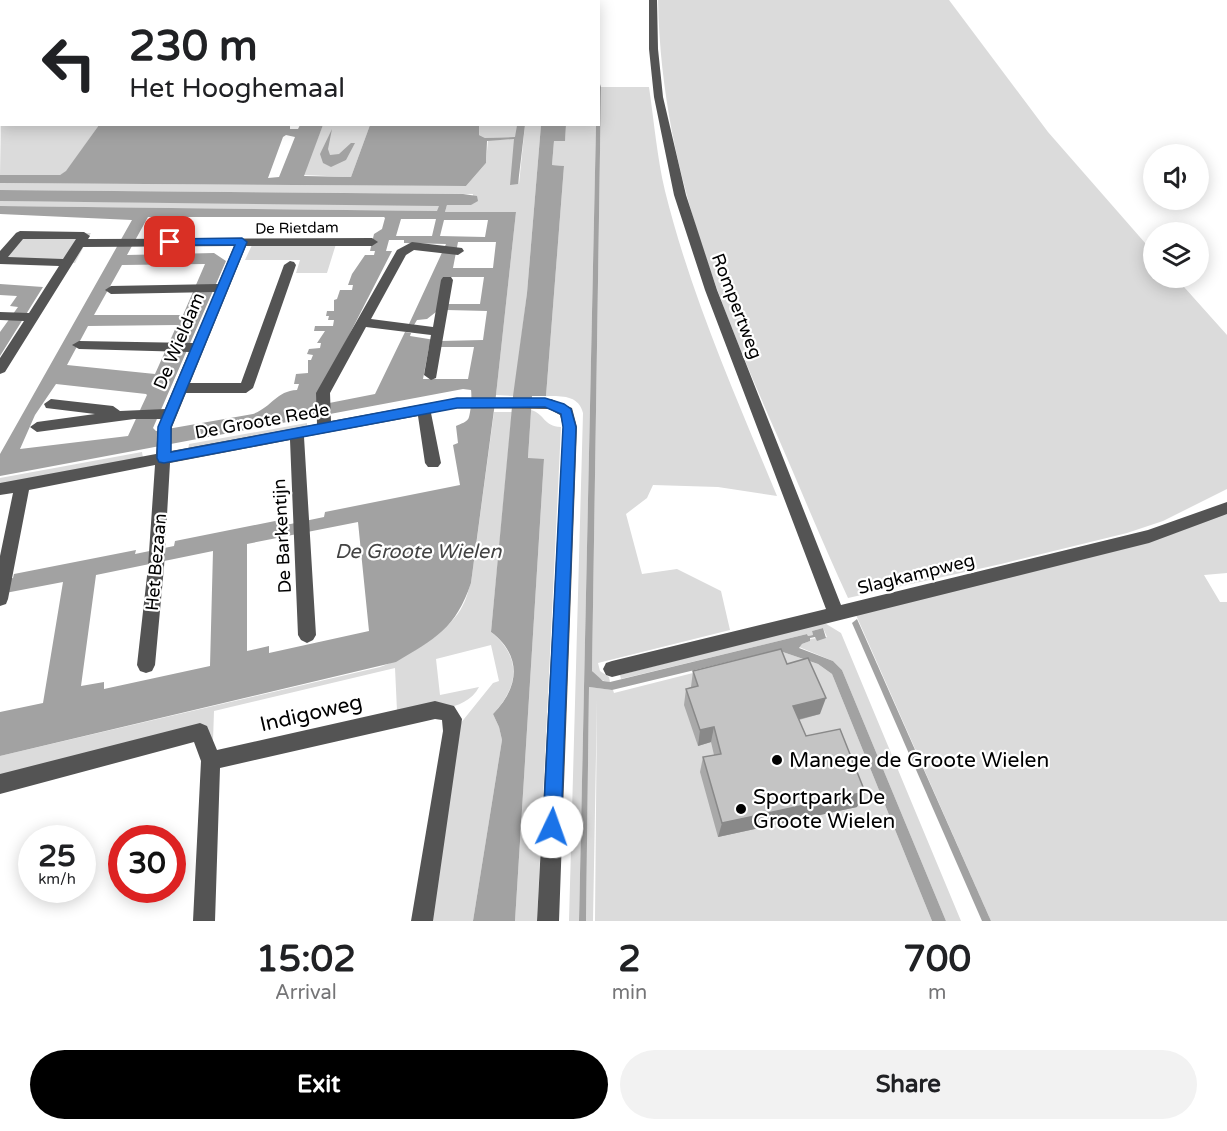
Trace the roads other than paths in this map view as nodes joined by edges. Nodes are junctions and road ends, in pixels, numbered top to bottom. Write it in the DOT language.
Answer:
graph roads {
  1 [pos="653,0"];
  2 [pos="242,242"];
  3 [pos="372,242"];
  4 [pos="80,243"];
  5 [pos="458,251"];
  6 [pos="0,259"];
  7 [pos="67,263"];
  8 [pos="290,265"];
  9 [pos="447,280"];
  10 [pos="219,288"];
  11 [pos="111,290"];
  12 [pos="5,316"];
  13 [pos="30,317"];
  14 [pos="363,322"];
  15 [pos="437,340"];
  16 [pos="79,345"];
  17 [pos="194,348"];
  18 [pos="0,369"];
  19 [pos="431,375"];
  20 [pos="181,388"];
  21 [pos="51,404"];
  22 [pos="424,411"];
  23 [pos="134,414"];
  24 [pos="166,418"];
  25 [pos="324,424"];
  26 [pos="37,427"];
  27 [pos="297,435"];
  28 [pos="164,453"];
  29 [pos="433,463"];
  30 [pos="22,484"];
  31 [pos="0,489"];
  32 [pos="1227,508"];
  33 [pos="0,599"];
  34 [pos="836,613"];
  35 [pos="307,635"];
  36 [pos="146,665"];
  37 [pos="612,669"];
  38 [pos="211,761"];
  39 [pos="0,784"];
  40 [pos="204,921"];
  41 [pos="422,921"];
  42 [pos="548,921"];
  1 -- 34 [label="street, Rompertweg"];
  2 -- 3 [label="street, De Rietdam"];
  2 -- 4 [label="street, De Rietdam"];
  2 -- 10 [label="street, De Wieldam"];
  4 -- 6 [label="street"];
  4 -- 7 [label="street"];
  5 -- 14 [label="street"];
  6 -- 7 [label="street"];
  7 -- 13 [label="street"];
  8 -- 20 [label="street"];
  9 -- 15 [label="street"];
  10 -- 11 [label="street"];
  10 -- 17 [label="street, De Wieldam"];
  12 -- 13 [label="street"];
  13 -- 18 [label="street"];
  14 -- 15 [label="street"];
  14 -- 25 [label="street"];
  15 -- 19 [label="street"];
  16 -- 17 [label="street"];
  17 -- 20 [label="street, De Wieldam"];
  20 -- 24 [label="street, De Wieldam"];
  21 -- 23 [label="street"];
  22 -- 25 [label="street, De Groote Rede"];
  22 -- 29 [label="street"];
  22 -- 42 [label="street, De Groote Rede"];
  23 -- 24 [label="street"];
  23 -- 26 [label="street"];
  24 -- 28 [label="street, De Wieldam"];
  25 -- 27 [label="street, De Groote Rede"];
  27 -- 28 [label="street, De Groote Rede"];
  27 -- 35 [label="street, De Barkentijn"];
  28 -- 30 [label="street, De Groote Rede"];
  28 -- 36 [label="street, Het Bezaan"];
  30 -- 31 [label="street, De Groote Rede"];
  30 -- 33 [label="street"];
  32 -- 34 [label="street, Slagkampweg"];
  34 -- 37 [label="street, Slagkampweg"];
  38 -- 39 [label="street"];
  38 -- 40 [label="street"];
  38 -- 41 [label="street, Indigoweg"];
}
